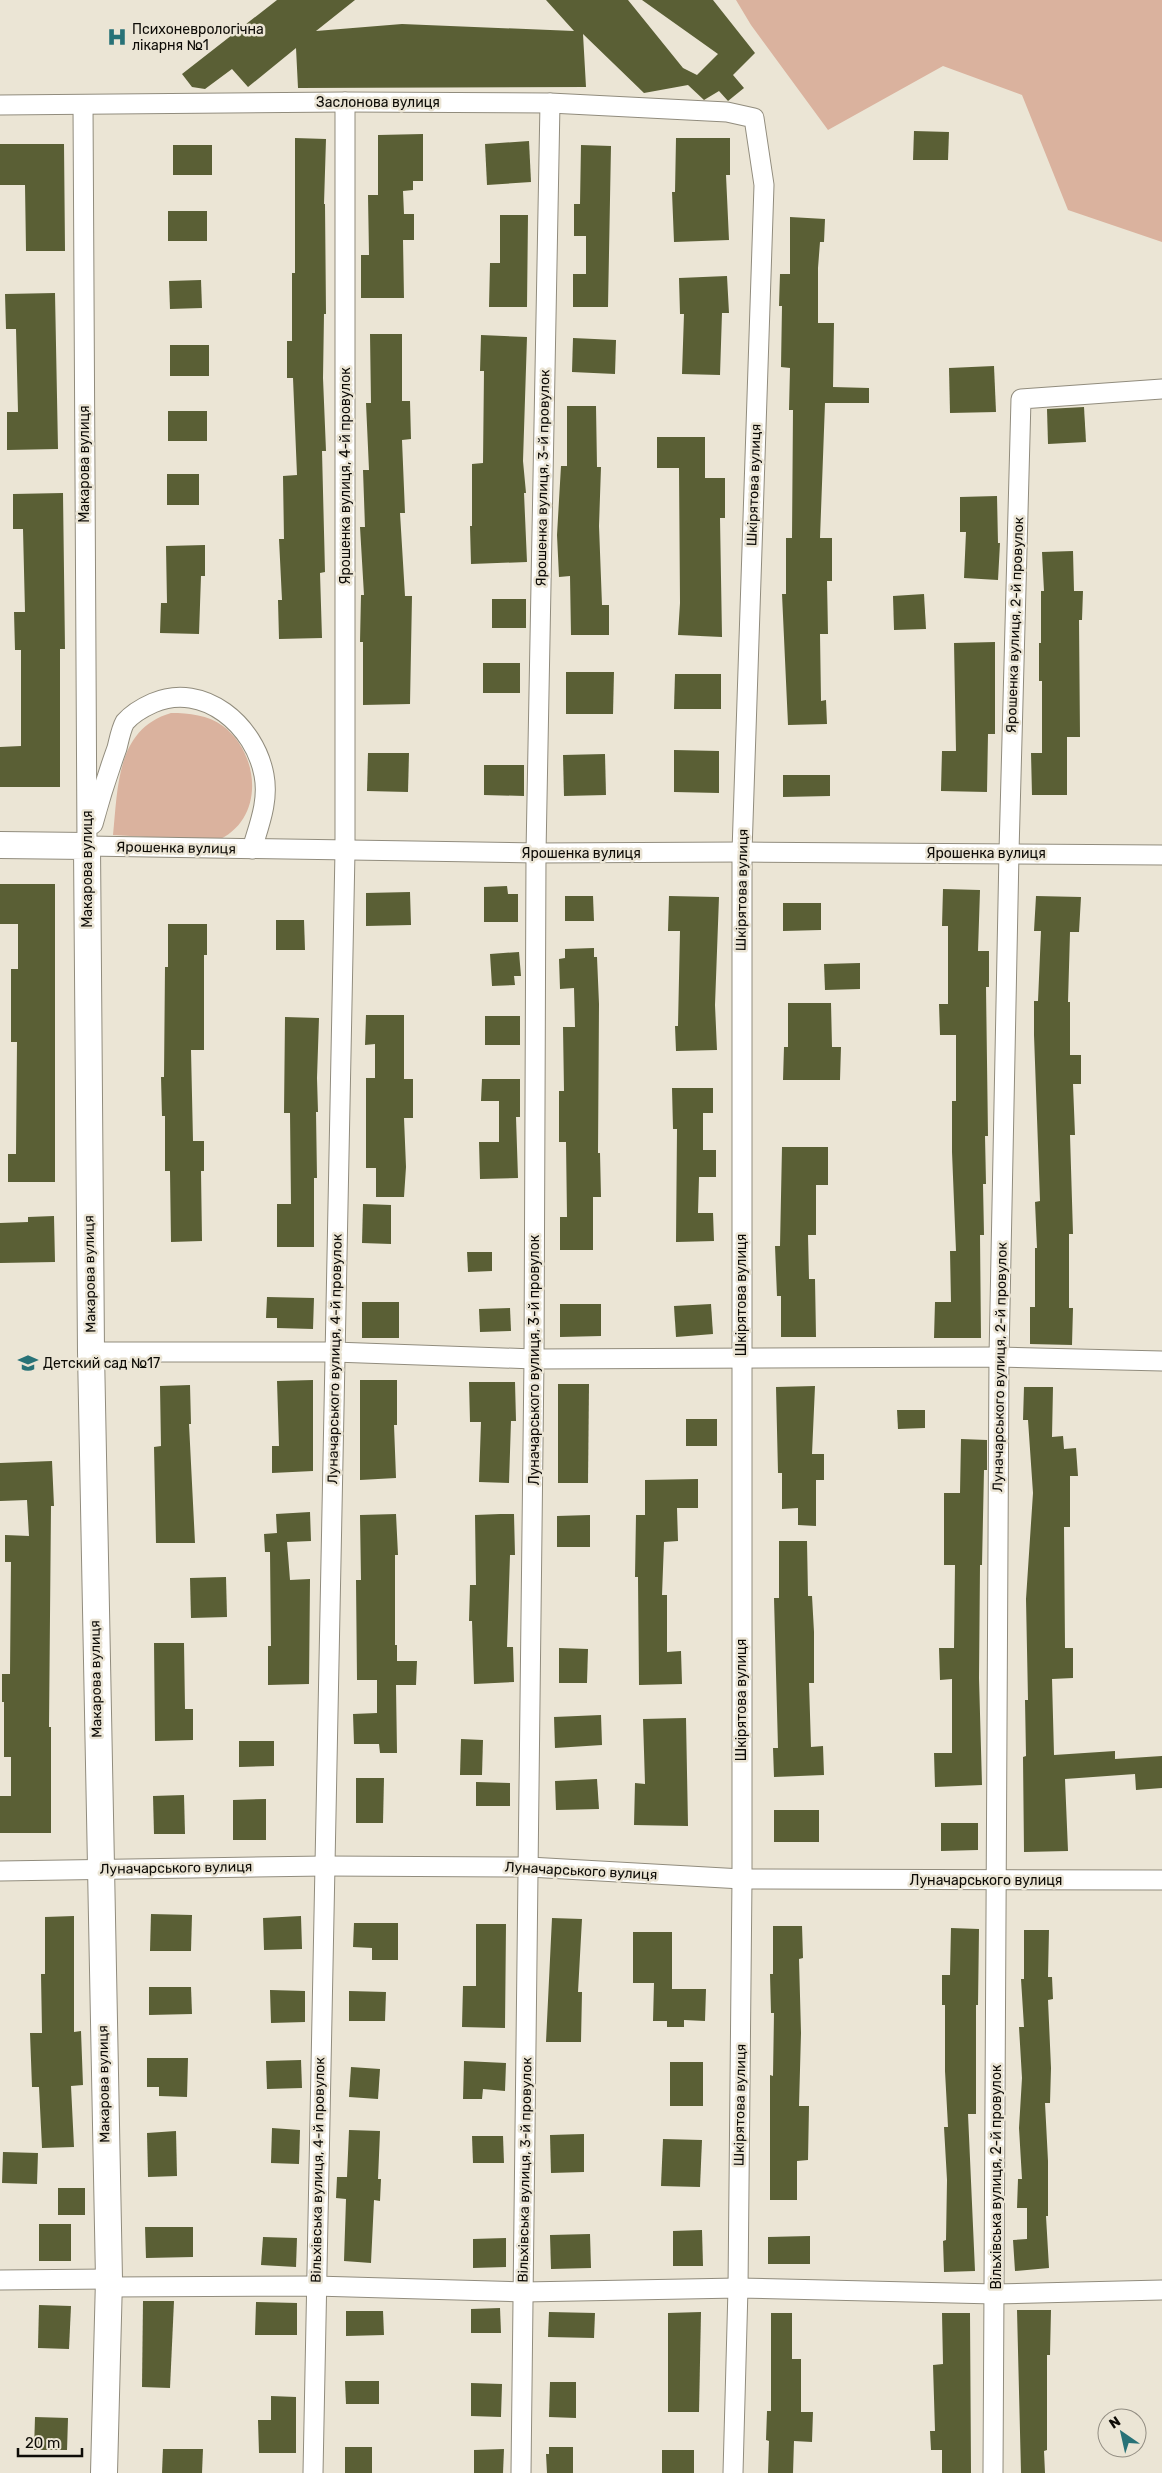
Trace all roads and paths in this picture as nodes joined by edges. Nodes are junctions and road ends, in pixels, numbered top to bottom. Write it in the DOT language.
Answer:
graph roads {
  1 [pos="345,102"];
  2 [pos="0,104"];
  3 [pos="550,104"];
  4 [pos="82,105"];
  5 [pos="754,118"];
  6 [pos="1162,390"];
  7 [pos="0,844"];
  8 [pos="86,846"];
  9 [pos="252,849"];
  10 [pos="345,851"];
  11 [pos="742,852"];
  12 [pos="1009,852"];
  13 [pos="536,853"];
  14 [pos="1162,855"];
  15 [pos="91,1352"];
  16 [pos="334,1352"];
  17 [pos="999,1356"];
  18 [pos="740,1358"];
  19 [pos="534,1359"];
  20 [pos="1162,1361"];
  21 [pos="325,1866"];
  22 [pos="529,1867"];
  23 [pos="100,1869"];
  24 [pos="0,1872"];
  25 [pos="742,1879"];
  26 [pos="1162,1880"];
  27 [pos="998,1881"];
  28 [pos="0,2280"];
  29 [pos="109,2283"];
  30 [pos="316,2286"];
  31 [pos="738,2288"];
  32 [pos="1162,2290"];
  33 [pos="524,2292"];
  34 [pos="995,2294"];
  35 [pos="104,2473"];
  36 [pos="313,2473"];
  37 [pos="521,2473"];
  38 [pos="733,2473"];
  39 [pos="993,2473"];
  1 -- 3 [label="street, Заслонова вулиця"];
  1 -- 4 [label="street, Заслонова вулиця"];
  1 -- 10 [label="street, Ярошенка вулиця, 4-й провулок"];
  2 -- 4 [label="street, Заслонова вулиця"];
  3 -- 5 [label="street, Заслонова вулиця"];
  3 -- 13 [label="street, Ярошенка вулиця, 3-й провулок"];
  4 -- 8 [label="street, Макарова вулиця"];
  5 -- 11 [label="street, Шкірятова вулиця"];
  6 -- 12 [label="street, Ярошенка вулиця, 2-й провулок"];
  7 -- 8 [label="street, Ярошенка вулиця"];
  8 -- 9 [label="street, Ярошенка вулиця"];
  8 -- 9 [label="street"];
  8 -- 15 [label="street, Макарова вулиця"];
  9 -- 10 [label="street, Ярошенка вулиця"];
  10 -- 13 [label="street, Ярошенка вулиця"];
  10 -- 16 [label="street, Луначарського вулиця, 4-й провулок"];
  11 -- 12 [label="street, Ярошенка вулиця"];
  11 -- 13 [label="street, Ярошенка вулиця"];
  11 -- 18 [label="street, Шкірятова вулиця"];
  12 -- 14 [label="street, Ярошенка вулиця"];
  12 -- 17 [label="street, Луначарського вулиця, 2-й провулок"];
  13 -- 19 [label="street, Луначарського вулиця, 3-й провулок"];
  15 -- 16 [label="street"];
  15 -- 23 [label="street, Макарова вулиця"];
  16 -- 19 [label="street"];
  16 -- 21 [label="street, Луначарського вулиця, 4-й провулок"];
  17 -- 18 [label="street"];
  17 -- 20 [label="street"];
  17 -- 27 [label="street, Луначарського вулиця, 2-й провулок"];
  18 -- 19 [label="street"];
  18 -- 25 [label="street, Шкірятова вулиця"];
  19 -- 22 [label="street, Луначарського вулиця, 3-й провулок"];
  21 -- 22 [label="street, Луначарського вулиця"];
  21 -- 23 [label="street, Луначарського вулиця"];
  21 -- 30 [label="street, Вільхівська вулиця, 4-й провулок"];
  22 -- 25 [label="street, Луначарського вулиця"];
  22 -- 33 [label="street, Вільхівська вулиця, 3-й провулок"];
  23 -- 24 [label="street, Луначарського вулиця"];
  23 -- 29 [label="street, Макарова вулиця"];
  25 -- 27 [label="street, Луначарського вулиця"];
  25 -- 31 [label="street, Шкірятова вулиця"];
  26 -- 27 [label="street, Луначарського вулиця"];
  27 -- 34 [label="street, Вільхівська вулиця, 2-й провулок"];
  28 -- 29 [label="street"];
  29 -- 30 [label="street"];
  29 -- 35 [label="street, Макарова вулиця"];
  30 -- 33 [label="street"];
  30 -- 36 [label="street, Вільхівська вулиця, 4-й провулок"];
  31 -- 33 [label="street"];
  31 -- 34 [label="street"];
  31 -- 38 [label="street, Шкірятова вулиця"];
  32 -- 34 [label="street"];
  33 -- 37 [label="street, Вільхівська вулиця, 3-й провулок"];
  34 -- 39 [label="street, Вільхівська вулиця, 2-й провулок"];
}
